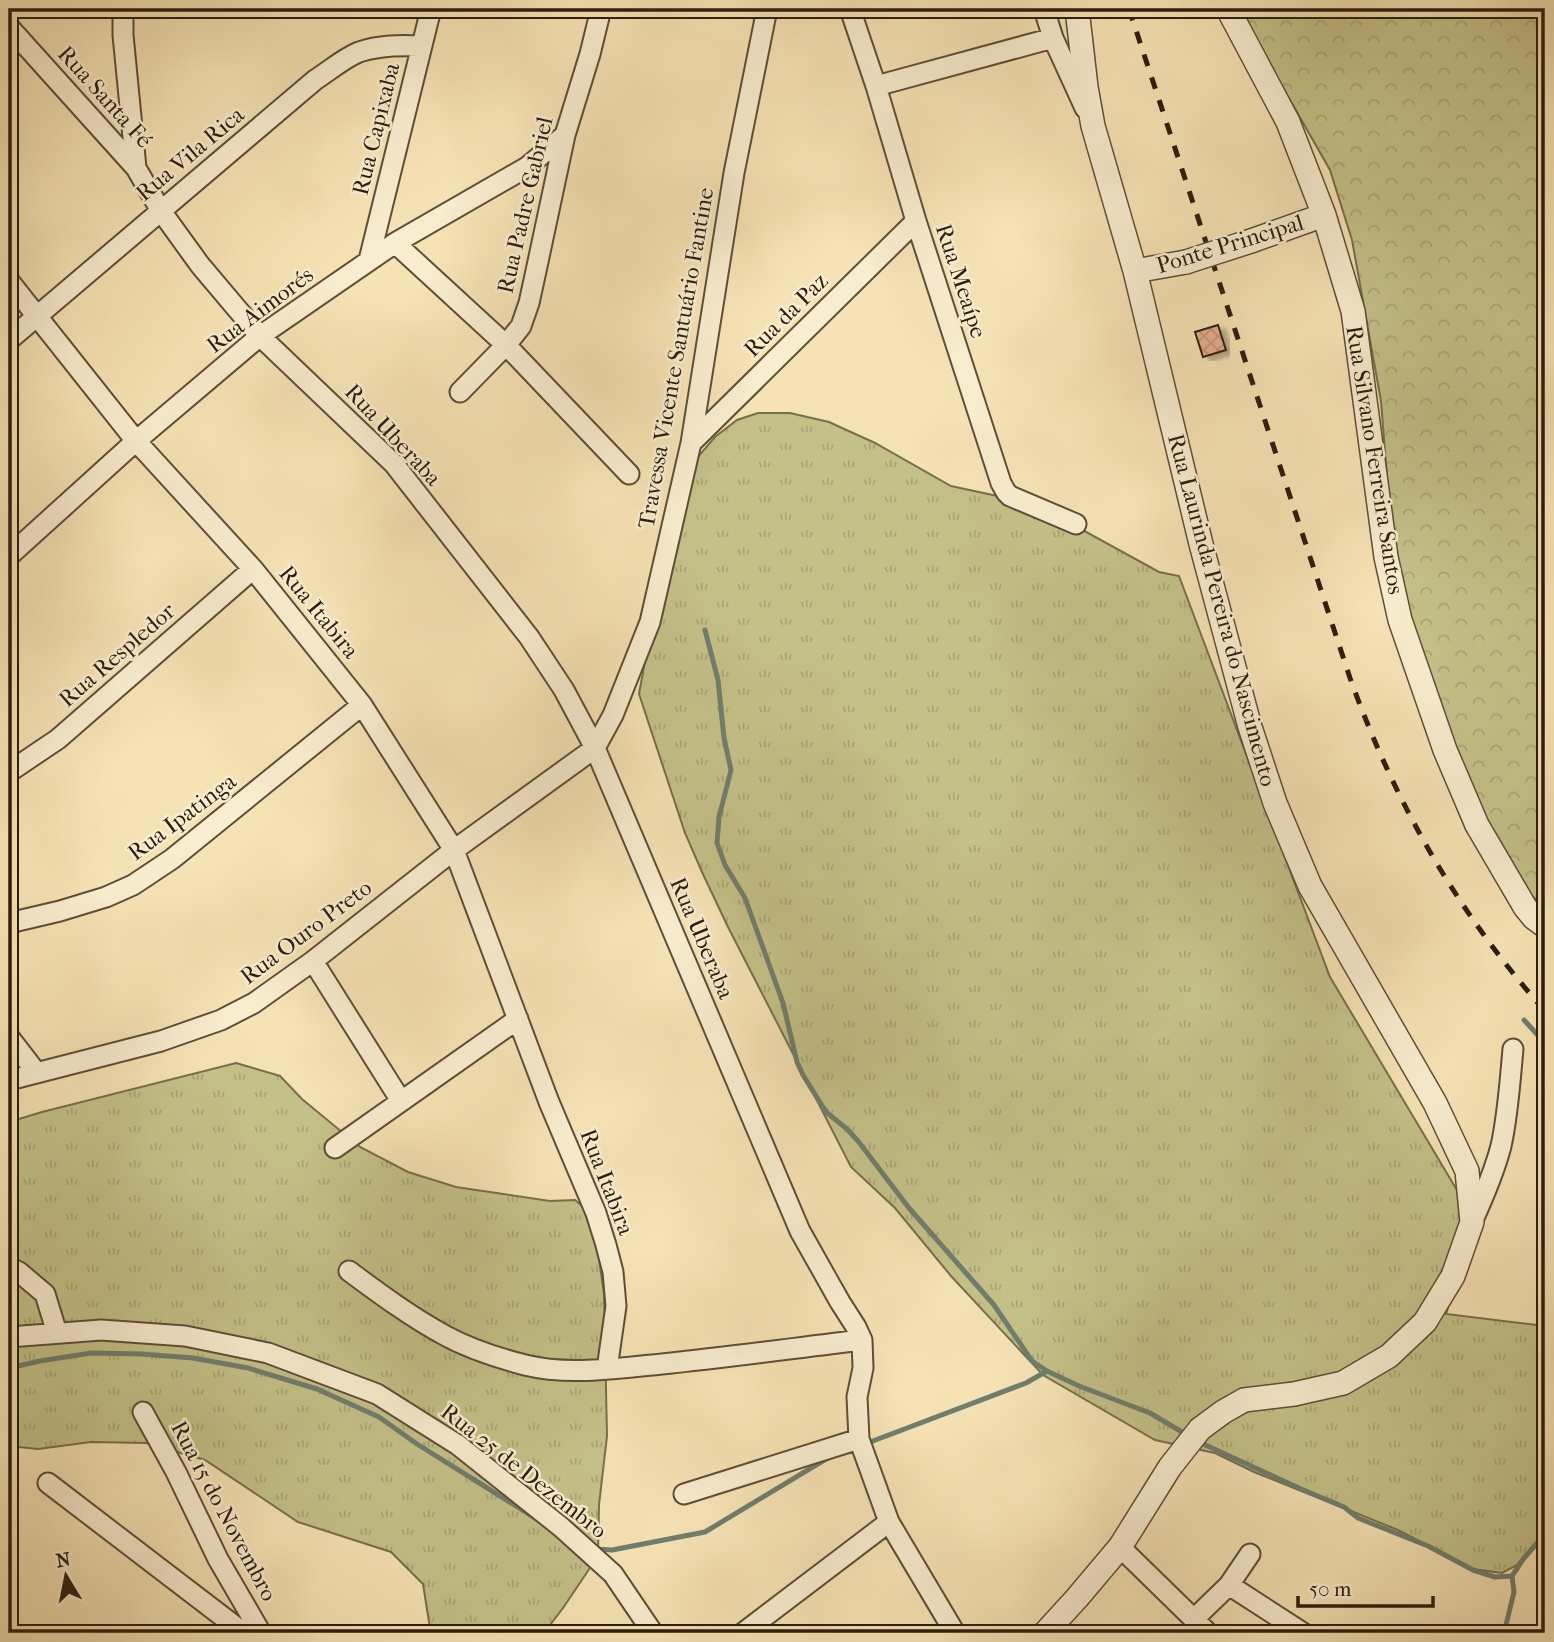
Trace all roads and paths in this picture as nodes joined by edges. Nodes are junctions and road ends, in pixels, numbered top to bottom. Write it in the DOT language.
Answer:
graph roads {
  1 [pos="122,9"];
  2 [pos="432,9"];
  3 [pos="601,9"];
  4 [pos="767,9"];
  5 [pos="850,9"];
  6 [pos="1044,9"];
  7 [pos="1077,9"];
  8 [pos="1228,9"];
  9 [pos="9,27"];
  10 [pos="1054,38"];
  11 [pos="421,46"];
  12 [pos="876,86"];
  13 [pos="1093,126"];
  14 [pos="565,135"];
  15 [pos="136,168"];
  16 [pos="161,211"];
  17 [pos="1324,215"];
  18 [pos="916,221"];
  19 [pos="395,243"];
  20 [pos="369,260"];
  21 [pos="1135,271"];
  22 [pos="9,281"];
  23 [pos="36,316"];
  24 [pos="260,336"];
  25 [pos="9,340"];
  26 [pos="506,345"];
  27 [pos="460,392"];
  28 [pos="135,441"];
  29 [pos="691,443"];
  30 [pos="629,474"];
  31 [pos="1076,524"];
  32 [pos="9,556"];
  33 [pos="253,569"];
  34 [pos="362,705"];
  35 [pos="595,748"];
  36 [pos="9,772"];
  37 [pos="454,850"];
  38 [pos="9,923"];
  39 [pos="1545,926"];
  40 [pos="313,961"];
  41 [pos="518,1019"];
  42 [pos="9,1037"];
  43 [pos="1513,1049"];
  44 [pos="36,1072"];
  45 [pos="9,1080"];
  46 [pos="401,1101"];
  47 [pos="335,1148"];
  48 [pos="1472,1222"];
  49 [pos="9,1267"];
  50 [pos="349,1271"];
  51 [pos="57,1333"];
  52 [pos="9,1336"];
  53 [pos="862,1340"];
  54 [pos="607,1369"];
  55 [pos="144,1412"];
  56 [pos="859,1439"];
  57 [pos="48,1483"];
  58 [pos="684,1493"];
  59 [pos="889,1522"];
  60 [pos="1120,1547"];
  61 [pos="1250,1554"];
  62 [pos="1229,1585"];
  63 [pos="1194,1619"];
  64 [pos="244,1633"];
  65 [pos="261,1633"];
  66 [pos="653,1633"];
  67 [pos="743,1633"];
  68 [pos="955,1633"];
  69 [pos="1045,1633"];
  70 [pos="1208,1633"];
  71 [pos="1303,1633"];
  1 -- 15 [label="street"];
  2 -- 11 [label="street, Rua Capixaba"];
  3 -- 14 [label="street, Rua Padre Gabriel"];
  4 -- 29 [label="street, Travessa Vicente Santuário Fantine"];
  5 -- 12 [label="street, Rua Meaípe"];
  6 -- 10 [label="street"];
  7 -- 13 [label="street, Rua Laurinda Pereira do Nascimento"];
  8 -- 17 [label="street, Rua Silvano Ferreira Santos"];
  9 -- 15 [label="street, Rua Santa Fé"];
  10 -- 12 [label="street"];
  10 -- 13 [label="street"];
  11 -- 16 [label="street, Rua Vila Rica"];
  11 -- 20 [label="street, Rua Capixaba"];
  12 -- 18 [label="street, Rua Meaípe"];
  13 -- 21 [label="street, Rua Laurinda Pereira do Nascimento"];
  14 -- 19 [label="street, Rua Aimorés"];
  14 -- 26 [label="street, Rua Padre Gabriel"];
  15 -- 16 [label="street, Rua Santa Fé"];
  16 -- 23 [label="street, Rua Vila Rica"];
  16 -- 24 [label="street, Rua Santa Fé"];
  17 -- 21 [label="street, Ponte Principal, bridge"];
  17 -- 39 [label="street, Rua Silvano Ferreira Santos"];
  18 -- 29 [label="street, Rua da Paz"];
  18 -- 31 [label="street, Rua Meaípe"];
  19 -- 20 [label="street, Rua Aimorés"];
  19 -- 26 [label="street"];
  20 -- 24 [label="street, Rua Aimorés"];
  21 -- 48 [label="street, Rua Laurinda Pereira do Nascimento"];
  22 -- 23 [label="street, Rua Itabira"];
  23 -- 25 [label="street, Rua Vila Rica"];
  23 -- 28 [label="street, Rua Itabira"];
  24 -- 28 [label="street, Rua Aimorés"];
  24 -- 35 [label="street, Rua Uberaba"];
  26 -- 27 [label="street, Rua Padre Gabriel"];
  26 -- 30 [label="street"];
  28 -- 32 [label="street, Rua Aimorés"];
  28 -- 33 [label="street, Rua Itabira"];
  29 -- 35 [label="street, Travessa Vicente Santuário Fantine"];
  33 -- 34 [label="street, Rua Itabira"];
  33 -- 36 [label="street, Rua Respledor"];
  34 -- 37 [label="street, Rua Itabira"];
  34 -- 38 [label="street, Rua Ipatinga"];
  35 -- 37 [label="street, Rua Ouro Preto"];
  35 -- 53 [label="street, Rua Uberaba"];
  37 -- 40 [label="street, Rua Ouro Preto"];
  37 -- 41 [label="street, Rua Itabira"];
  40 -- 44 [label="street, Rua Ouro Preto"];
  40 -- 46 [label="street"];
  41 -- 46 [label="street"];
  41 -- 54 [label="street, Rua Itabira"];
  42 -- 44 [label="street"];
  43 -- 48 [label="street"];
  44 -- 45 [label="street, Rua Ouro Preto"];
  46 -- 47 [label="street"];
  48 -- 60 [label="street, Rua Laurinda Pereira do Nascimento"];
  49 -- 51 [label="street"];
  50 -- 54 [label="street"];
  51 -- 52 [label="street, Rua 25 de Dezembro"];
  51 -- 66 [label="street, Rua 25 de Dezembro"];
  53 -- 54 [label="street"];
  53 -- 56 [label="street"];
  55 -- 65 [label="street, Rua 15 do Novembro"];
  56 -- 58 [label="street"];
  56 -- 59 [label="street"];
  57 -- 64 [label="street"];
  59 -- 67 [label="street"];
  59 -- 68 [label="street"];
  60 -- 63 [label="street"];
  60 -- 69 [label="street, Rua Laurinda Pereira do Nascimento"];
  61 -- 62 [label="street"];
  62 -- 63 [label="street"];
  62 -- 71 [label="street"];
  63 -- 70 [label="street"];
}
